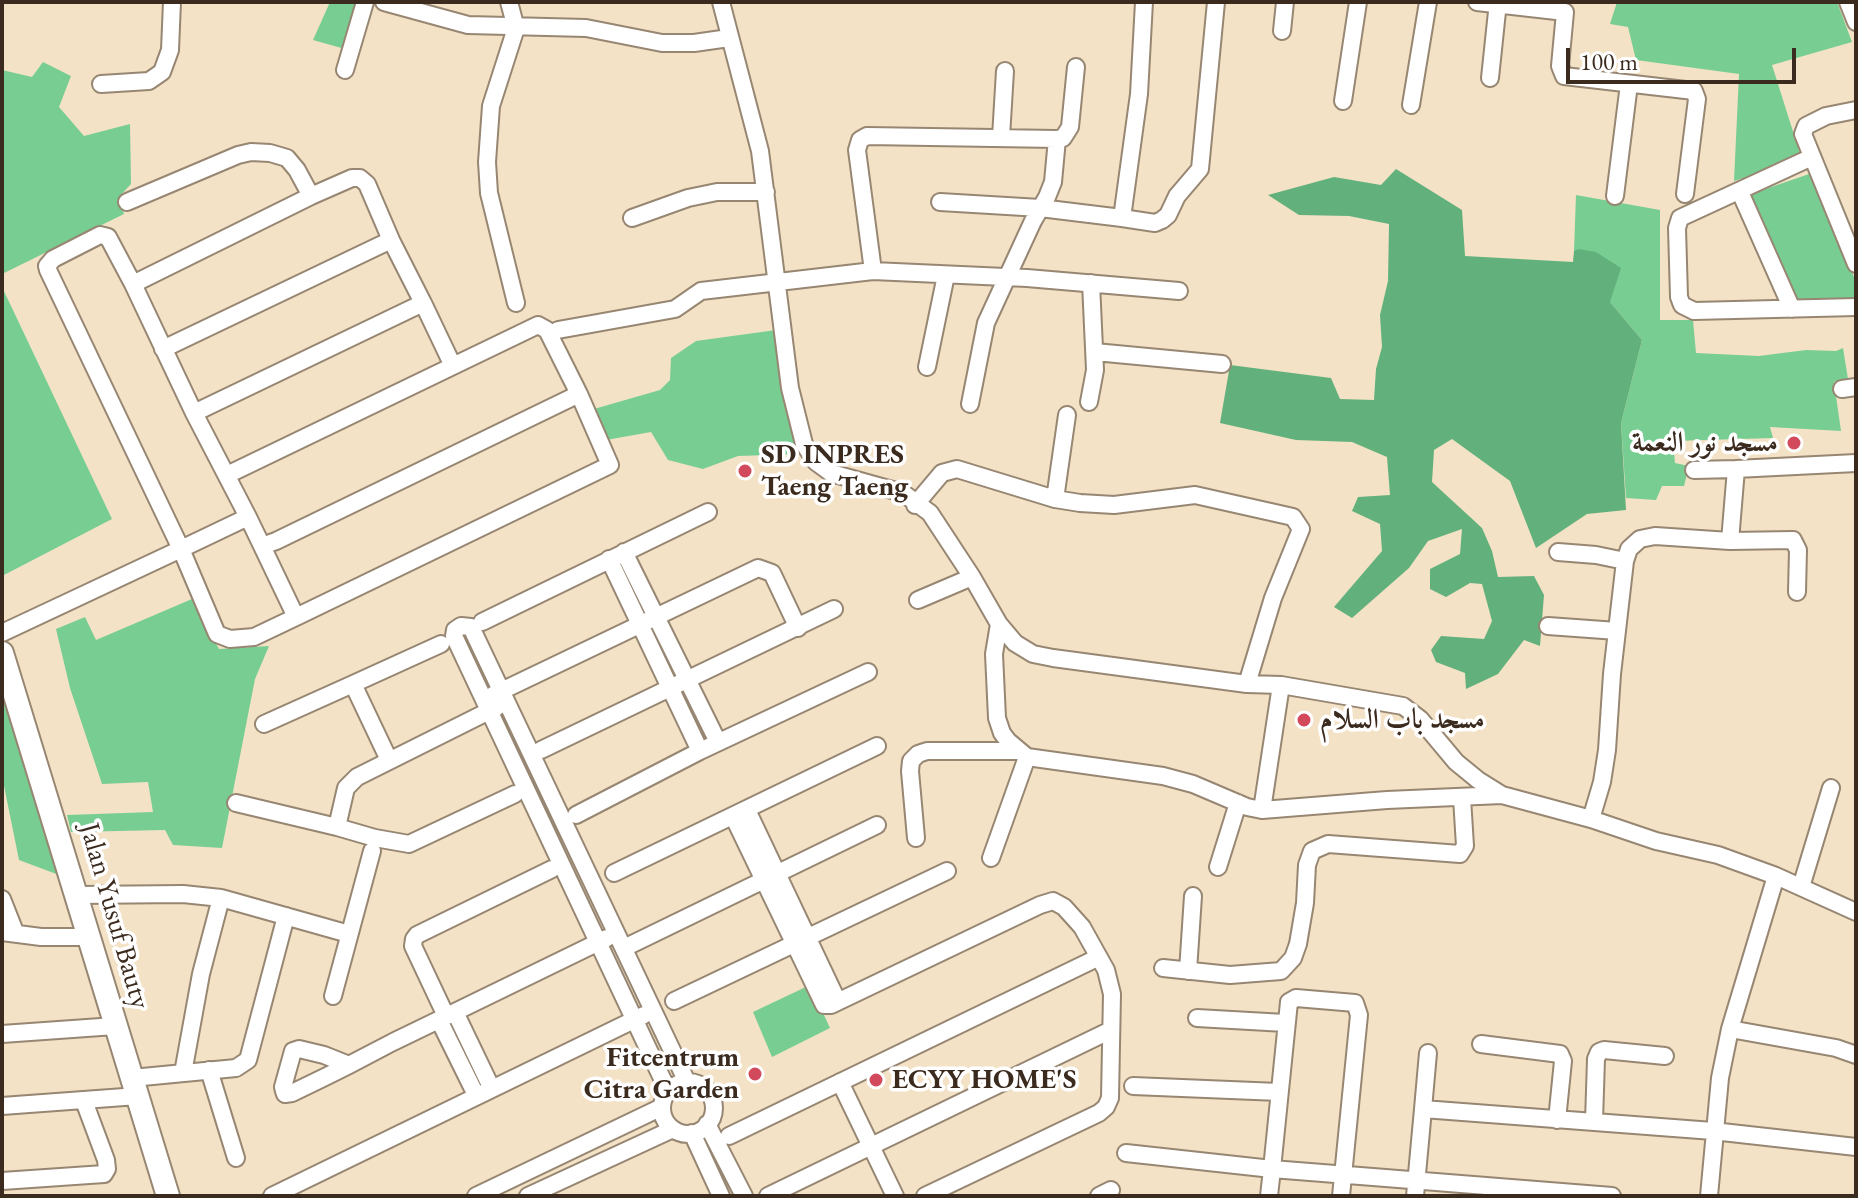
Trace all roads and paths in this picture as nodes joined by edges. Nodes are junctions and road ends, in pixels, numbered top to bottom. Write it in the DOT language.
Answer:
graph roads {
  1 [pos="172,2"];
  2 [pos="365,2"];
  3 [pos="384,2"];
  4 [pos="509,2"];
  5 [pos="721,2"];
  6 [pos="1144,2"];
  7 [pos="1216,2"];
  8 [pos="1285,2"];
  9 [pos="1358,2"];
  10 [pos="1428,2"];
  11 [pos="1477,2"];
  12 [pos="1848,2"];
  13 [pos="1498,3"];
  14 [pos="1566,7"];
  15 [pos="1856,22"];
  16 [pos="516,28"];
  17 [pos="1282,31"];
  18 [pos="729,38"];
  19 [pos="1076,67"];
  20 [pos="345,70"];
  21 [pos="1005,71"];
  22 [pos="1490,78"];
  23 [pos="101,84"];
  24 [pos="1629,84"];
  25 [pos="1343,101"];
  26 [pos="1411,105"];
  27 [pos="1856,110"];
  28 [pos="1001,137"];
  29 [pos="1057,139"];
  30 [pos="1812,157"];
  31 [pos="766,192"];
  32 [pos="1740,192"];
  33 [pos="1685,194"];
  34 [pos="311,196"];
  35 [pos="1615,196"];
  36 [pos="127,202"];
  37 [pos="940,202"];
  38 [pos="1040,208"];
  39 [pos="632,218"];
  40 [pos="1122,218"];
  41 [pos="391,240"];
  42 [pos="1856,264"];
  43 [pos="873,271"];
  44 [pos="946,275"];
  45 [pos="1008,277"];
  46 [pos="777,283"];
  47 [pos="1091,283"];
  48 [pos="133,284"];
  49 [pos="1179,291"];
  50 [pos="423,303"];
  51 [pos="516,303"];
  52 [pos="1856,307"];
  53 [pos="1792,309"];
  54 [pos="558,330"];
  55 [pos="163,349"];
  56 [pos="1095,352"];
  57 [pos="1222,364"];
  58 [pos="453,366"];
  59 [pos="927,367"];
  60 [pos="579,394"];
  61 [pos="1089,402"];
  62 [pos="970,404"];
  63 [pos="194,413"];
  64 [pos="1067,415"];
  65 [pos="1856,463"];
  66 [pos="1736,469"];
  67 [pos="1694,470"];
  68 [pos="227,475"];
  69 [pos="1055,499"];
  70 [pos="915,505"];
  71 [pos="708,512"];
  72 [pos="248,517"];
  73 [pos="1730,541"];
  74 [pos="262,546"];
  75 [pos="181,549"];
  76 [pos="1558,552"];
  77 [pos="616,556"];
  78 [pos="1625,561"];
  79 [pos="972,577"];
  80 [pos="1797,592"];
  81 [pos="918,600"];
  82 [pos="834,609"];
  83 [pos="296,617"];
  84 [pos="647,620"];
  85 [pos="482,622"];
  86 [pos="999,624"];
  87 [pos="1548,626"];
  88 [pos="798,628"];
  89 [pos="1617,631"];
  90 [pos="2,633"];
  91 [pos="441,644"];
  92 [pos="2,653"];
  93 [pos="868,672"];
  94 [pos="7,684"];
  95 [pos="353,684"];
  96 [pos="1247,684"];
  97 [pos="678,685"];
  98 [pos="1281,685"];
  99 [pos="503,697"];
  100 [pos="487,705"];
  101 [pos="264,724"];
  102 [pos="718,742"];
  103 [pos="877,746"];
  104 [pos="541,750"];
  105 [pos="700,751"];
  106 [pos="1022,754"];
  107 [pos="389,760"];
  108 [pos="1831,788"];
  109 [pos="515,794"];
  110 [pos="1502,795"];
  111 [pos="1462,798"];
  112 [pos="236,803"];
  113 [pos="1238,803"];
  114 [pos="1262,810"];
  115 [pos="740,813"];
  116 [pos="576,815"];
  117 [pos="1591,819"];
  118 [pos="877,825"];
  119 [pos="337,827"];
  120 [pos="916,838"];
  121 [pos="372,851"];
  122 [pos="991,858"];
  123 [pos="1218,867"];
  124 [pos="552,869"];
  125 [pos="947,871"];
  126 [pos="614,873"];
  127 [pos="770,876"];
  128 [pos="1776,876"];
  129 [pos="1801,887"];
  130 [pos="78,895"];
  131 [pos="1193,896"];
  132 [pos="221,898"];
  133 [pos="2,899"];
  134 [pos="1856,912"];
  135 [pos="286,916"];
  136 [pos="8,932"];
  137 [pos="349,934"];
  138 [pos="89,937"];
  139 [pos="621,940"];
  140 [pos="599,942"];
  141 [pos="802,942"];
  142 [pos="1097,958"];
  143 [pos="1163,968"];
  144 [pos="1188,971"];
  145 [pos="333,996"];
  146 [pos="674,1001"];
  147 [pos="654,1011"];
  148 [pos="447,1016"];
  149 [pos="1197,1018"];
  150 [pos="636,1019"];
  151 [pos="1285,1023"];
  152 [pos="115,1026"];
  153 [pos="1730,1029"];
  154 [pos="1111,1030"];
  155 [pos="2,1034"];
  156 [pos="1481,1044"];
  157 [pos="1428,1053"];
  158 [pos="1856,1055"];
  159 [pos="1665,1056"];
  160 [pos="349,1065"];
  161 [pos="209,1070"];
  162 [pos="183,1073"];
  163 [pos="687,1082"];
  164 [pos="835,1084"];
  165 [pos="1133,1086"];
  166 [pos="135,1087"];
  167 [pos="484,1091"];
  168 [pos="668,1091"];
  169 [pos="1279,1092"];
  170 [pos="84,1101"];
  171 [pos="2,1106"];
  172 [pos="662,1107"];
  173 [pos="1423,1109"];
  174 [pos="1557,1120"];
  175 [pos="1594,1121"];
  176 [pos="707,1124"];
  177 [pos="673,1129"];
  178 [pos="1713,1131"];
  179 [pos="692,1133"];
  180 [pos="729,1136"];
  181 [pos="1856,1147"];
  182 [pos="866,1148"];
  183 [pos="1126,1153"];
  184 [pos="236,1158"];
  185 [pos="1272,1169"];
  186 [pos="1343,1173"];
  187 [pos="2,1181"];
  188 [pos="1416,1188"];
  189 [pos="168,1196"];
  190 [pos="272,1196"];
  191 [pos="476,1196"];
  192 [pos="528,1196"];
  193 [pos="721,1196"];
  194 [pos="744,1196"];
  195 [pos="768,1196"];
  196 [pos="883,1196"];
  197 [pos="895,1196"];
  198 [pos="925,1196"];
  199 [pos="1269,1196"];
  200 [pos="1341,1196"];
  201 [pos="1612,1196"];
  202 [pos="1709,1196"];
  1 -- 23 [label="street"];
  2 -- 20 [label="street"];
  3 -- 16 [label="street"];
  4 -- 16 [label="street"];
  5 -- 18 [label="street"];
  6 -- 40 [label="street"];
  7 -- 40 [label="street"];
  8 -- 17 [label="street"];
  9 -- 25 [label="street"];
  10 -- 26 [label="street"];
  11 -- 13 [label="street"];
  12 -- 15 [label="street"];
  13 -- 14 [label="street"];
  13 -- 22 [label="street"];
  14 -- 24 [label="street"];
  16 -- 18 [label="street"];
  16 -- 51 [label="street"];
  18 -- 31 [label="street"];
  19 -- 29 [label="street"];
  21 -- 28 [label="street"];
  24 -- 33 [label="street"];
  24 -- 35 [label="street"];
  27 -- 30 [label="street"];
  28 -- 29 [label="street"];
  28 -- 43 [label="street"];
  29 -- 38 [label="street"];
  30 -- 32 [label="street"];
  30 -- 42 [label="street"];
  31 -- 39 [label="street"];
  31 -- 46 [label="street"];
  32 -- 53 [label="street"];
  32 -- 53 [label="street"];
  34 -- 36 [label="street"];
  34 -- 41 [label="street"];
  34 -- 48 [label="street"];
  37 -- 38 [label="street"];
  38 -- 40 [label="street"];
  38 -- 45 [label="street"];
  41 -- 50 [label="street"];
  41 -- 55 [label="street"];
  43 -- 44 [label="street"];
  43 -- 46 [label="street"];
  44 -- 45 [label="street"];
  44 -- 59 [label="street"];
  45 -- 47 [label="street"];
  45 -- 62 [label="street"];
  46 -- 54 [label="street"];
  46 -- 70 [label="street"];
  47 -- 49 [label="street"];
  47 -- 56 [label="street"];
  48 -- 55 [label="street"];
  48 -- 75 [label="street"];
  50 -- 58 [label="street"];
  50 -- 63 [label="street"];
  52 -- 53 [label="street"];
  55 -- 63 [label="street"];
  56 -- 57 [label="street"];
  56 -- 61 [label="street"];
  58 -- 60 [label="street"];
  58 -- 68 [label="street"];
  60 -- 74 [label="street"];
  60 -- 83 [label="street"];
  63 -- 68 [label="street"];
  64 -- 69 [label="street"];
  65 -- 66 [label="street"];
  66 -- 67 [label="street"];
  66 -- 73 [label="street"];
  68 -- 72 [label="street"];
  69 -- 70 [label="street"];
  69 -- 96 [label="street"];
  70 -- 79 [label="street"];
  71 -- 77 [label="street"];
  72 -- 74 [label="street"];
  72 -- 75 [label="street"];
  73 -- 78 [label="street"];
  73 -- 80 [label="street"];
  74 -- 83 [label="street"];
  75 -- 83 [label="street"];
  75 -- 90 [label="street"];
  76 -- 78 [label="street"];
  77 -- 84 [label="street"];
  77 -- 85 [label="street"];
  78 -- 89 [label="street"];
  79 -- 81 [label="street"];
  79 -- 86 [label="street"];
  82 -- 88 [label="street"];
  84 -- 88 [label="street"];
  84 -- 97 [label="street"];
  84 -- 99 [label="street"];
  86 -- 96 [label="street"];
  86 -- 106 [label="street"];
  87 -- 89 [label="street"];
  88 -- 97 [label="street"];
  89 -- 117 [label="street"];
  91 -- 95 [label="street"];
  92 -- 94 [label="street, Jalan Yusuf Bauty"];
  93 -- 102 [label="street"];
  94 -- 130 [label="street, Jalan Yusuf Bauty"];
  95 -- 101 [label="street"];
  95 -- 107 [label="street"];
  96 -- 98 [label="street"];
  97 -- 102 [label="street"];
  97 -- 104 [label="street"];
  97 -- 105 [label="street"];
  98 -- 110 [label="street"];
  98 -- 114 [label="street"];
  99 -- 100 [label="street"];
  99 -- 100 [label="street"];
  99 -- 139 [label="street"];
  100 -- 107 [label="street"];
  100 -- 140 [label="street"];
  102 -- 105 [label="street"];
  103 -- 115 [label="street"];
  105 -- 116 [label="street"];
  106 -- 113 [label="street"];
  106 -- 120 [label="street"];
  106 -- 122 [label="street"];
  107 -- 119 [label="street"];
  108 -- 129 [label="street"];
  109 -- 119 [label="street"];
  110 -- 111 [label="street"];
  110 -- 117 [label="street"];
  111 -- 114 [label="street"];
  111 -- 144 [label="street"];
  112 -- 119 [label="street"];
  113 -- 114 [label="street"];
  113 -- 123 [label="street"];
  115 -- 126 [label="street"];
  115 -- 127 [label="street"];
  117 -- 128 [label="street"];
  118 -- 127 [label="street"];
  121 -- 137 [label="street"];
  124 -- 148 [label="street"];
  125 -- 141 [label="street"];
  127 -- 139 [label="street"];
  127 -- 141 [label="street"];
  128 -- 129 [label="street"];
  128 -- 153 [label="street"];
  129 -- 134 [label="street"];
  130 -- 132 [label="street"];
  130 -- 138 [label="street, Jalan Yusuf Bauty"];
  131 -- 144 [label="street"];
  132 -- 135 [label="street"];
  132 -- 162 [label="street"];
  133 -- 136 [label="street"];
  135 -- 137 [label="street"];
  135 -- 161 [label="street"];
  136 -- 138 [label="street"];
  137 -- 145 [label="street"];
  138 -- 152 [label="street, Jalan Yusuf Bauty"];
  139 -- 140 [label="street"];
  139 -- 147 [label="street"];
  140 -- 148 [label="street"];
  140 -- 150 [label="street"];
  141 -- 142 [label="street"];
  141 -- 146 [label="street"];
  142 -- 154 [label="street"];
  142 -- 164 [label="street"];
  143 -- 144 [label="street"];
  147 -- 150 [label="street"];
  147 -- 163 [label="street"];
  148 -- 160 [label="street"];
  148 -- 167 [label="street"];
  149 -- 151 [label="street"];
  150 -- 167 [label="street"];
  150 -- 168 [label="street"];
  151 -- 169 [label="street"];
  151 -- 186 [label="street"];
  152 -- 155 [label="street"];
  152 -- 166 [label="street, Jalan Yusuf Bauty"];
  153 -- 158 [label="street"];
  153 -- 178 [label="street"];
  154 -- 182 [label="street"];
  154 -- 198 [label="street"];
  156 -- 174 [label="street"];
  157 -- 173 [label="street"];
  159 -- 175 [label="street"];
  161 -- 162 [label="street"];
  161 -- 184 [label="street"];
  162 -- 166 [label="street"];
  163 -- 168 [label="street"];
  163 -- 176 [label="street"];
  164 -- 180 [label="street"];
  164 -- 182 [label="street"];
  165 -- 169 [label="street"];
  166 -- 170 [label="street"];
  166 -- 189 [label="street, Jalan Yusuf Bauty"];
  167 -- 190 [label="street"];
  168 -- 172 [label="street"];
  169 -- 185 [label="street"];
  170 -- 171 [label="street"];
  170 -- 187 [label="street"];
  172 -- 177 [label="street"];
  172 -- 191 [label="street"];
  173 -- 174 [label="street"];
  173 -- 188 [label="street"];
  174 -- 175 [label="street"];
  175 -- 178 [label="street"];
  176 -- 179 [label="street"];
  176 -- 194 [label="street"];
  177 -- 179 [label="street"];
  177 -- 192 [label="street"];
  178 -- 181 [label="street"];
  178 -- 202 [label="street"];
  179 -- 193 [label="street"];
  182 -- 195 [label="street"];
  182 -- 196 [label="street"];
  182 -- 197 [label="street"];
  183 -- 185 [label="street"];
  185 -- 186 [label="street"];
  185 -- 199 [label="street"];
  186 -- 188 [label="street"];
  186 -- 200 [label="street"];
  188 -- 201 [label="street"];
}
